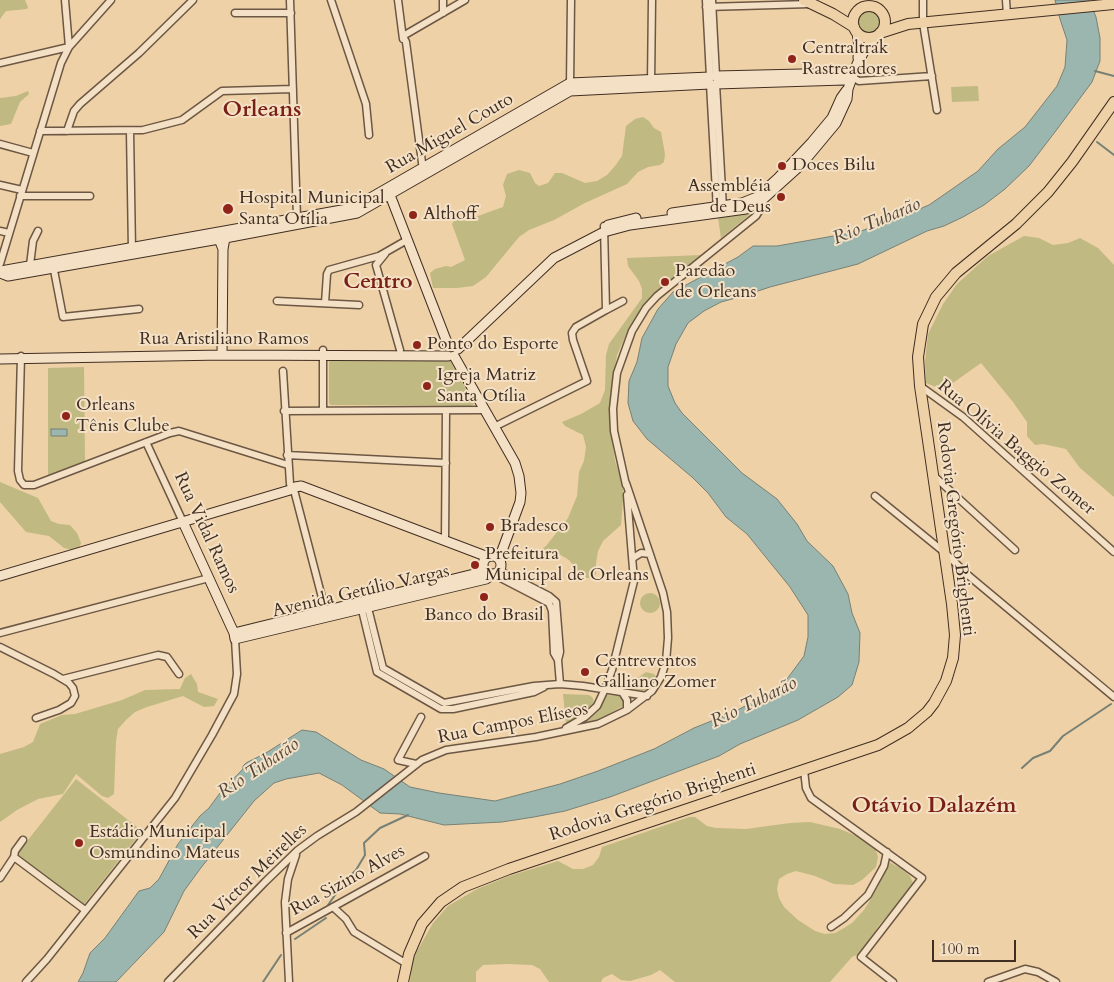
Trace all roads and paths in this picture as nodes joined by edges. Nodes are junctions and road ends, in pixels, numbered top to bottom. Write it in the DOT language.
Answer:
graph roads {
  1 [pos="65,0"];
  2 [pos="111,0"];
  3 [pos="193,0"];
  4 [pos="290,0"];
  5 [pos="331,0"];
  6 [pos="398,0"];
  7 [pos="443,0"];
  8 [pos="465,0"];
  9 [pos="570,0"];
  10 [pos="652,0"];
  11 [pos="923,0"];
  12 [pos="1006,0"];
  13 [pos="808,2"];
  14 [pos="709,3"];
  15 [pos="1114,4"];
  16 [pos="862,6"];
  17 [pos="878,7"];
  18 [pos="235,13"];
  19 [pos="291,13"];
  20 [pos="443,13"];
  21 [pos="833,14"];
  22 [pos="1007,15"];
  23 [pos="923,23"];
  24 [pos="908,24"];
  25 [pos="855,30"];
  26 [pos="878,34"];
  27 [pos="403,36"];
  28 [pos="69,47"];
  29 [pos="0,63"];
  30 [pos="858,64"];
  31 [pos="932,76"];
  32 [pos="852,77"];
  33 [pos="713,81"];
  34 [pos="651,84"];
  35 [pos="570,87"];
  36 [pos="293,89"];
  37 [pos="1114,102"];
  38 [pos="937,110"];
  39 [pos="40,130"];
  40 [pos="67,131"];
  41 [pos="130,131"];
  42 [pos="369,135"];
  43 [pos="0,144"];
  44 [pos="33,153"];
  45 [pos="423,172"];
  46 [pos="0,185"];
  47 [pos="21,193"];
  48 [pos="388,193"];
  49 [pos="90,196"];
  50 [pos="759,200"];
  51 [pos="720,210"];
  52 [pos="348,213"];
  53 [pos="297,218"];
  54 [pos="604,229"];
  55 [pos="0,231"];
  56 [pos="38,231"];
  57 [pos="9,233"];
  58 [pos="222,236"];
  59 [pos="407,240"];
  60 [pos="132,251"];
  61 [pos="386,252"];
  62 [pos="0,264"];
  63 [pos="53,264"];
  64 [pos="30,265"];
  65 [pos="0,272"];
  66 [pos="277,301"];
  67 [pos="623,301"];
  68 [pos="325,303"];
  69 [pos="360,305"];
  70 [pos="139,309"];
  71 [pos="606,310"];
  72 [pos="400,350"];
  73 [pos="451,350"];
  74 [pos="222,353"];
  75 [pos="323,353"];
  76 [pos="0,355"];
  77 [pos="21,357"];
  78 [pos="0,359"];
  79 [pos="283,371"];
  80 [pos="920,386"];
  81 [pos="485,410"];
  82 [pos="323,411"];
  83 [pos="446,411"];
  84 [pos="284,412"];
  85 [pos="494,426"];
  86 [pos="146,442"];
  87 [pos="288,455"];
  88 [pos="446,463"];
  89 [pos="288,465"];
  90 [pos="933,475"];
  91 [pos="626,483"];
  92 [pos="292,488"];
  93 [pos="875,496"];
  94 [pos="183,522"];
  95 [pos="445,541"];
  96 [pos="1015,550"];
  97 [pos="944,552"];
  98 [pos="1114,552"];
  99 [pos="650,554"];
  100 [pos="488,557"];
  101 [pos="633,558"];
  102 [pos="499,559"];
  103 [pos="493,572"];
  104 [pos="0,576"];
  105 [pos="209,578"];
  106 [pos="364,605"];
  107 [pos="326,614"];
  108 [pos="0,633"];
  109 [pos="235,636"];
  110 [pos="0,647"];
  111 [pos="179,674"];
  112 [pos="63,679"];
  113 [pos="560,684"];
  114 [pos="606,689"];
  115 [pos="622,692"];
  116 [pos="647,696"];
  117 [pos="1114,697"];
  118 [pos="627,710"];
  119 [pos="421,717"];
  120 [pos="36,718"];
  121 [pos="558,732"];
  122 [pos="413,766"];
  123 [pos="804,770"];
  124 [pos="356,812"];
  125 [pos="23,840"];
  126 [pos="298,850"];
  127 [pos="887,852"];
  128 [pos="425,856"];
  129 [pos="14,858"];
  130 [pos="0,878"];
  131 [pos="334,907"];
  132 [pos="85,910"];
  133 [pos="830,928"];
  134 [pos="286,933"];
  135 [pos="407,964"];
  136 [pos="26,982"];
  137 [pos="168,982"];
  138 [pos="289,982"];
  139 [pos="403,982"];
  140 [pos="893,982"];
  141 [pos="988,982"];
  142 [pos="1056,982"];
  1 -- 28 [label="street"];
  2 -- 28 [label="street"];
  3 -- 40 [label="street"];
  4 -- 19 [label="street"];
  5 -- 42 [label="street"];
  6 -- 27 [label="street"];
  7 -- 20 [label="street"];
  8 -- 20 [label="street"];
  9 -- 35 [label="street"];
  10 -- 34 [label="street"];
  11 -- 23 [label="street"];
  12 -- 22 [label="street"];
  13 -- 14 [label="street"];
  13 -- 21 [label="main road"];
  14 -- 33 [label="street"];
  15 -- 22 [label="main road"];
  16 -- 17 [label="main road"];
  16 -- 21 [label="main road"];
  16 -- 25 [label="main road"];
  17 -- 24 [label="main road"];
  17 -- 26 [label="main road"];
  18 -- 19 [label="street"];
  19 -- 36 [label="street"];
  20 -- 27 [label="street"];
  21 -- 25 [label="main road"];
  22 -- 23 [label="main road"];
  23 -- 24 [label="main road"];
  23 -- 31 [label="street"];
  24 -- 26 [label="main road"];
  25 -- 26 [label="main road"];
  25 -- 30 [label="street"];
  26 -- 30 [label="street"];
  27 -- 45 [label="street"];
  28 -- 29 [label="street"];
  28 -- 39 [label="street"];
  30 -- 32 [label="street"];
  31 -- 32 [label="street"];
  31 -- 38 [label="street"];
  32 -- 33 [label="street, Rua Miguel Couto"];
  32 -- 50 [label="street"];
  33 -- 34 [label="street, Rua Miguel Couto"];
  33 -- 51 [label="street"];
  34 -- 35 [label="street, Rua Miguel Couto"];
  35 -- 45 [label="street, Rua Miguel Couto"];
  36 -- 41 [label="street"];
  36 -- 53 [label="street"];
  37 -- 80 [label="main road, Rodovia Gregório Brighenti"];
  39 -- 40 [label="street"];
  39 -- 44 [label="street"];
  40 -- 41 [label="street"];
  41 -- 60 [label="street"];
  43 -- 44 [label="street"];
  44 -- 47 [label="street"];
  45 -- 48 [label="street, Rua Miguel Couto"];
  46 -- 47 [label="street"];
  47 -- 49 [label="street"];
  47 -- 57 [label="street"];
  48 -- 52 [label="street, Rua Miguel Couto"];
  48 -- 59 [label="street"];
  50 -- 51 [label="street"];
  50 -- 91 [label="street"];
  51 -- 54 [label="street"];
  52 -- 53 [label="street, Rua Miguel Couto"];
  52 -- 58 [label="street, Rua Miguel Couto"];
  53 -- 58 [label="street, Rua Miguel Couto"];
  54 -- 71 [label="street"];
  54 -- 73 [label="street"];
  55 -- 57 [label="street"];
  56 -- 64 [label="street"];
  57 -- 62 [label="street"];
  58 -- 60 [label="street, Rua Miguel Couto"];
  58 -- 74 [label="street"];
  59 -- 61 [label="street"];
  59 -- 73 [label="street"];
  60 -- 63 [label="street, Rua Miguel Couto"];
  61 -- 68 [label="street"];
  61 -- 72 [label="street"];
  63 -- 64 [label="street, Rua Miguel Couto"];
  63 -- 65 [label="street, Rua Miguel Couto"];
  63 -- 70 [label="street"];
  64 -- 65 [label="street, Rua Miguel Couto"];
  66 -- 68 [label="street"];
  67 -- 71 [label="street"];
  68 -- 69 [label="street"];
  71 -- 85 [label="street"];
  72 -- 73 [label="street, Rua Aristiliano Ramos"];
  72 -- 75 [label="street, Rua Aristiliano Ramos"];
  73 -- 75 [label="street, Rua Aristiliano Ramos"];
  73 -- 81 [label="street"];
  74 -- 75 [label="street, Rua Aristiliano Ramos"];
  74 -- 77 [label="street, Rua Aristiliano Ramos"];
  75 -- 82 [label="street"];
  76 -- 77 [label="street, Rua Aristiliano Ramos"];
  77 -- 78 [label="street, Rua Aristiliano Ramos"];
  77 -- 86 [label="street"];
  79 -- 84 [label="street"];
  80 -- 90 [label="main road, Rodovia Gregório Brighenti"];
  80 -- 98 [label="street, Rua Olívia Baggio Zomer"];
  81 -- 83 [label="street"];
  81 -- 85 [label="street"];
  82 -- 83 [label="street"];
  82 -- 84 [label="street"];
  83 -- 88 [label="street"];
  84 -- 87 [label="street"];
  85 -- 102 [label="street"];
  86 -- 89 [label="street"];
  86 -- 94 [label="street, Rua Vidal Ramos"];
  87 -- 88 [label="street"];
  87 -- 89 [label="street"];
  88 -- 95 [label="street"];
  89 -- 92 [label="street"];
  90 -- 96 [label="street"];
  90 -- 97 [label="main road, Rodovia Gregório Brighenti"];
  91 -- 99 [label="street"];
  91 -- 101 [label="street"];
  92 -- 94 [label="street"];
  92 -- 95 [label="street"];
  92 -- 107 [label="street"];
  93 -- 97 [label="street"];
  94 -- 104 [label="street"];
  94 -- 105 [label="street, Rua Vidal Ramos"];
  95 -- 100 [label="street"];
  97 -- 117 [label="street"];
  97 -- 123 [label="main road, Rodovia Gregório Brighenti"];
  99 -- 101 [label="street"];
  99 -- 116 [label="street, Rua Campos Elíseos"];
  100 -- 102 [label="street"];
  100 -- 103 [label="street"];
  101 -- 114 [label="street"];
  102 -- 103 [label="street"];
  103 -- 106 [label="street, Avenida Getúlio Vargas"];
  103 -- 113 [label="street"];
  105 -- 108 [label="street"];
  105 -- 109 [label="street, Rua Vidal Ramos"];
  106 -- 107 [label="street, Avenida Getúlio Vargas"];
  106 -- 113 [label="street"];
  107 -- 109 [label="street, Avenida Getúlio Vargas"];
  109 -- 132 [label="street"];
  110 -- 112 [label="street"];
  111 -- 112 [label="street"];
  112 -- 120 [label="street"];
  113 -- 114 [label="street"];
  114 -- 115 [label="street"];
  114 -- 121 [label="street"];
  115 -- 116 [label="street"];
  115 -- 118 [label="street"];
  116 -- 118 [label="street, Rua Campos Elíseos"];
  118 -- 121 [label="street, Rua Campos Elíseos"];
  119 -- 122 [label="street"];
  121 -- 122 [label="street, Rua Campos Elíseos"];
  122 -- 124 [label="street, Rua Campos Elíseos"];
  123 -- 127 [label="street"];
  123 -- 135 [label="main road, Rodovia Gregório Brighenti"];
  124 -- 126 [label="street, Rua Victor Meirelles"];
  125 -- 129 [label="street"];
  126 -- 134 [label="street"];
  126 -- 137 [label="street, Rua Victor Meirelles"];
  127 -- 133 [label="street"];
  127 -- 140 [label="street"];
  128 -- 131 [label="street, Rua Sizino Alves"];
  129 -- 130 [label="street"];
  129 -- 132 [label="street"];
  131 -- 134 [label="street, Rua Sizino Alves"];
  131 -- 135 [label="street"];
  132 -- 136 [label="street"];
  134 -- 138 [label="street"];
  135 -- 139 [label="main road, Rodovia Gregório Brighenti"];
  141 -- 142 [label="street"];
}
